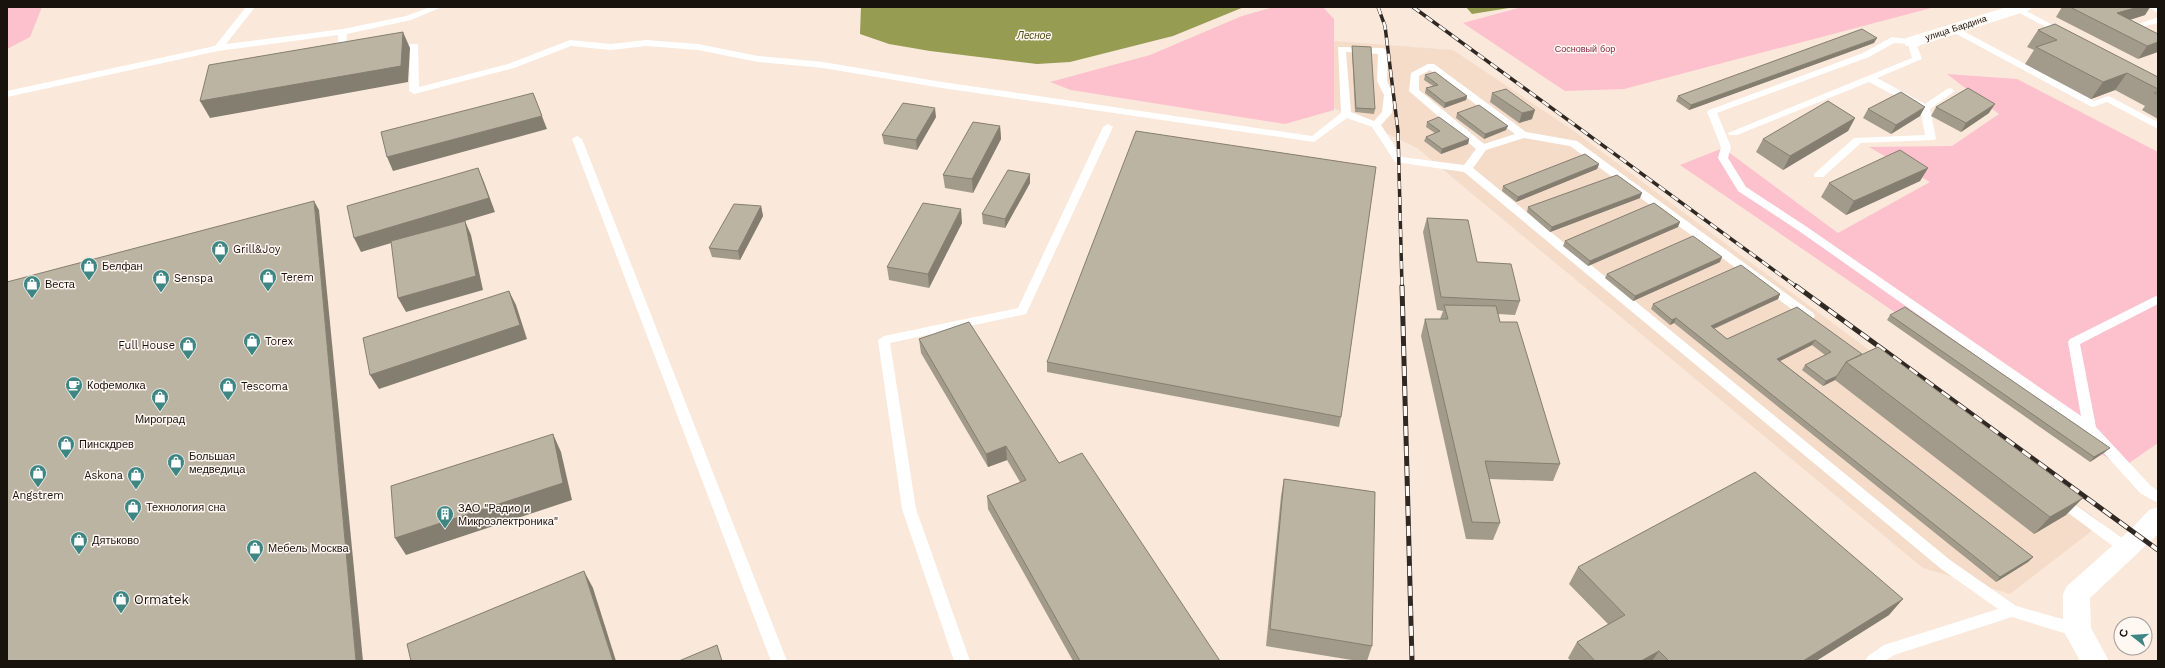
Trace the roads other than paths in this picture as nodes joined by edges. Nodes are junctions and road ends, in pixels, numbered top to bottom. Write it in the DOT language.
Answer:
graph roads {
  1 [pos="251,7"];
  2 [pos="438,7"];
  3 [pos="2152,7"];
  4 [pos="2018,8"];
  5 [pos="2158,10"];
  6 [pos="2158,20"];
  7 [pos="1954,28"];
  8 [pos="343,32"];
  9 [pos="2073,38"];
  10 [pos="2158,39"];
  11 [pos="1912,42"];
  12 [pos="386,47"];
  13 [pos="218,48"];
  14 [pos="363,49"];
  15 [pos="1869,78"];
  16 [pos="1950,91"];
  17 [pos="7,94"];
  18 [pos="1925,108"];
  19 [pos="1346,114"];
  20 [pos="1376,125"];
  21 [pos="2158,126"];
  22 [pos="1108,127"];
  23 [pos="1733,133"];
  24 [pos="1523,135"];
  25 [pos="577,138"];
  26 [pos="1482,148"];
  27 [pos="1467,169"];
  28 [pos="1819,175"];
  29 [pos="2158,299"];
  30 [pos="1820,324"];
  31 [pos="2090,430"];
  32 [pos="2050,492"];
  33 [pos="2158,498"];
  34 [pos="2158,517"];
  35 [pos="2127,548"];
  36 [pos="2012,611"];
  37 [pos="2077,630"];
  38 [pos="778,661"];
  39 [pos="962,661"];
  40 [pos="1873,661"];
  41 [pos="2095,661"];
  1 -- 13 [label="lane"];
  2 -- 8 [label="lane"];
  3 -- 5 [label="lane"];
  4 -- 7 [label="street, улица Бардина"];
  4 -- 9 [label="lane"];
  6 -- 10 [label="lane"];
  7 -- 11 [label="street, улица Бардина"];
  7 -- 21 [label="lane"];
  8 -- 13 [label="lane"];
  8 -- 14 [label="lane"];
  11 -- 15 [label="lane"];
  11 -- 31 [label="lane"];
  12 -- 19 [label="lane"];
  13 -- 17 [label="lane"];
  15 -- 18 [label="lane"];
  15 -- 23 [label="lane"];
  16 -- 18 [label="lane"];
  18 -- 28 [label="lane"];
  19 -- 20 [label="lane"];
  19 -- 20 [label="lane"];
  20 -- 27 [label="lane"];
  22 -- 39 [label="lane"];
  24 -- 26 [label="lane"];
  24 -- 26 [label="lane"];
  24 -- 30 [label="lane"];
  25 -- 38 [label="lane"];
  26 -- 27 [label="lane"];
  27 -- 36 [label="lane"];
  29 -- 31 [label="lane"];
  31 -- 33 [label="lane"];
  32 -- 35 [label="lane"];
  34 -- 35 [label="street"];
  35 -- 37 [label="street"];
  36 -- 37 [label="lane"];
  36 -- 40 [label="lane"];
  37 -- 41 [label="street"];
}
